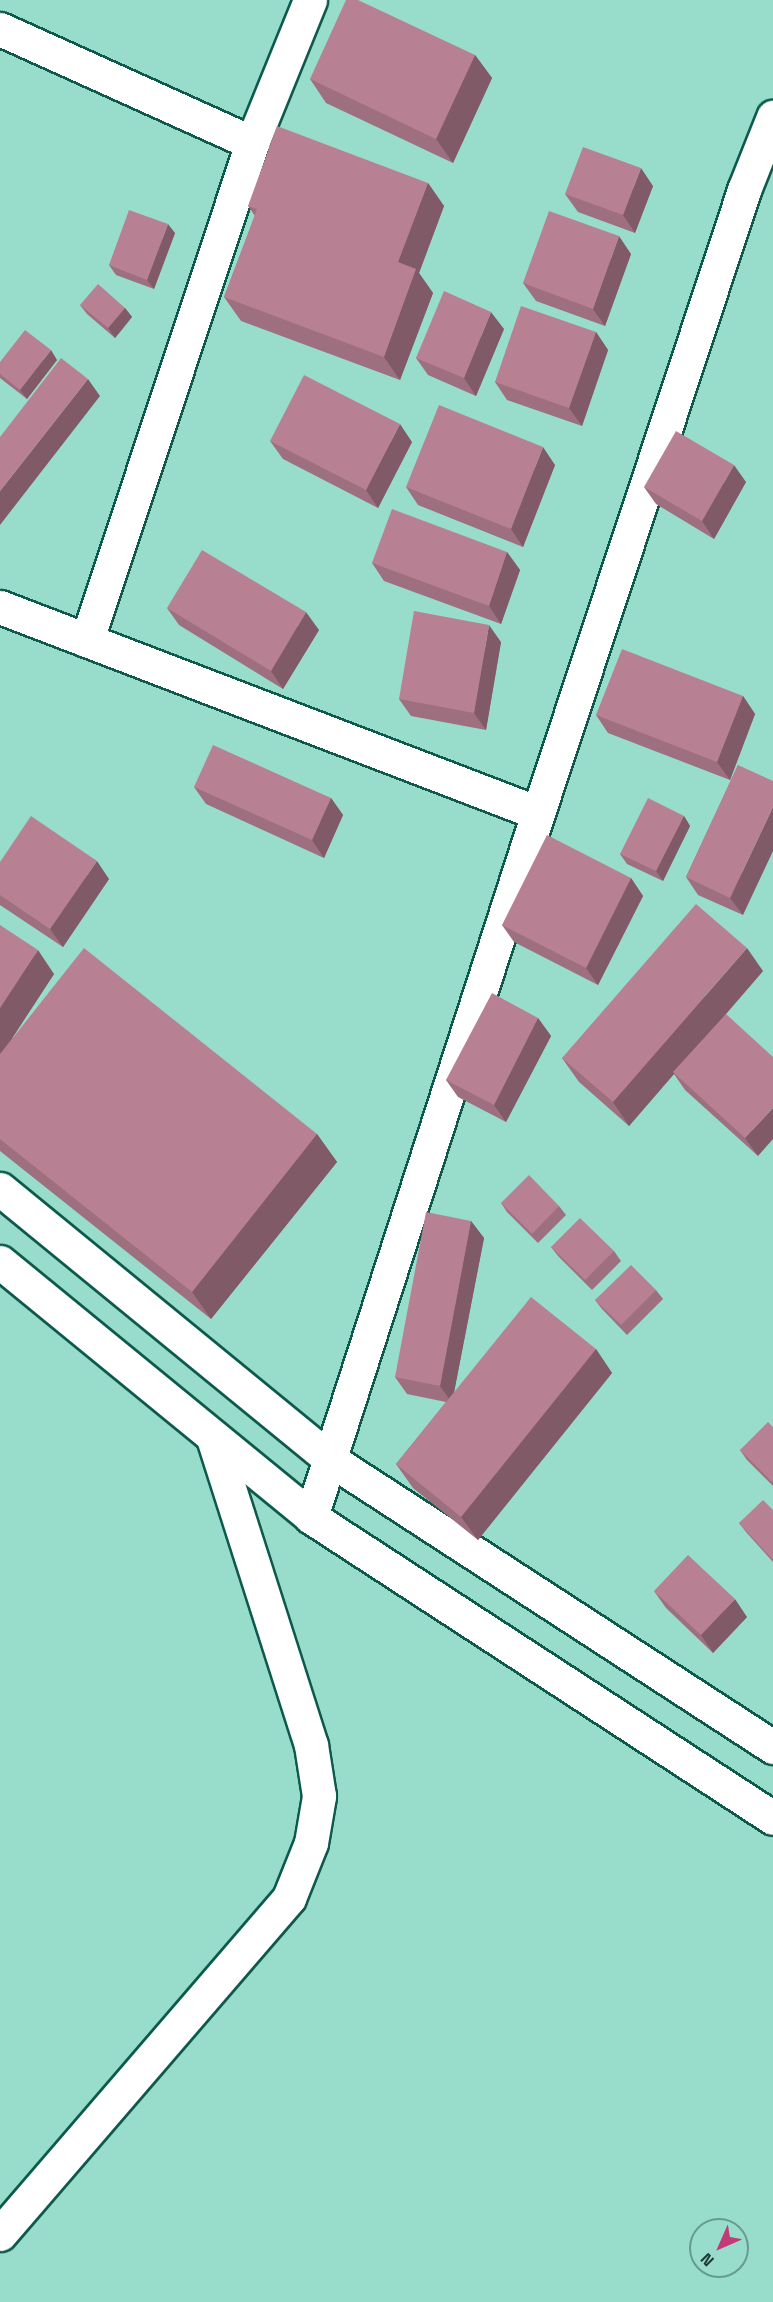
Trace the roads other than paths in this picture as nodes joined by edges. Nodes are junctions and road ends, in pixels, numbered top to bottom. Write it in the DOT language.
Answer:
graph roads {
  1 [pos="310,0"];
  2 [pos="0,29"];
  3 [pos="773,117"];
  4 [pos="252,143"];
  5 [pos="0,607"];
  6 [pos="87,640"];
  7 [pos="538,813"];
  8 [pos="0,1189"];
  9 [pos="0,1262"];
  10 [pos="213,1437"];
  11 [pos="331,1460"];
  12 [pos="311,1517"];
  13 [pos="773,1748"];
  14 [pos="773,1818"];
  15 [pos="0,2234"];
  1 -- 4 [label="street"];
  2 -- 4 [label="street"];
  3 -- 7 [label="street"];
  4 -- 6 [label="street"];
  5 -- 6 [label="street"];
  6 -- 7 [label="street"];
  7 -- 11 [label="street"];
  8 -- 11 [label="street"];
  9 -- 10 [label="street"];
  10 -- 12 [label="street"];
  10 -- 15 [label="street"];
  11 -- 12 [label="street"];
  11 -- 13 [label="street"];
  12 -- 14 [label="street"];
}
